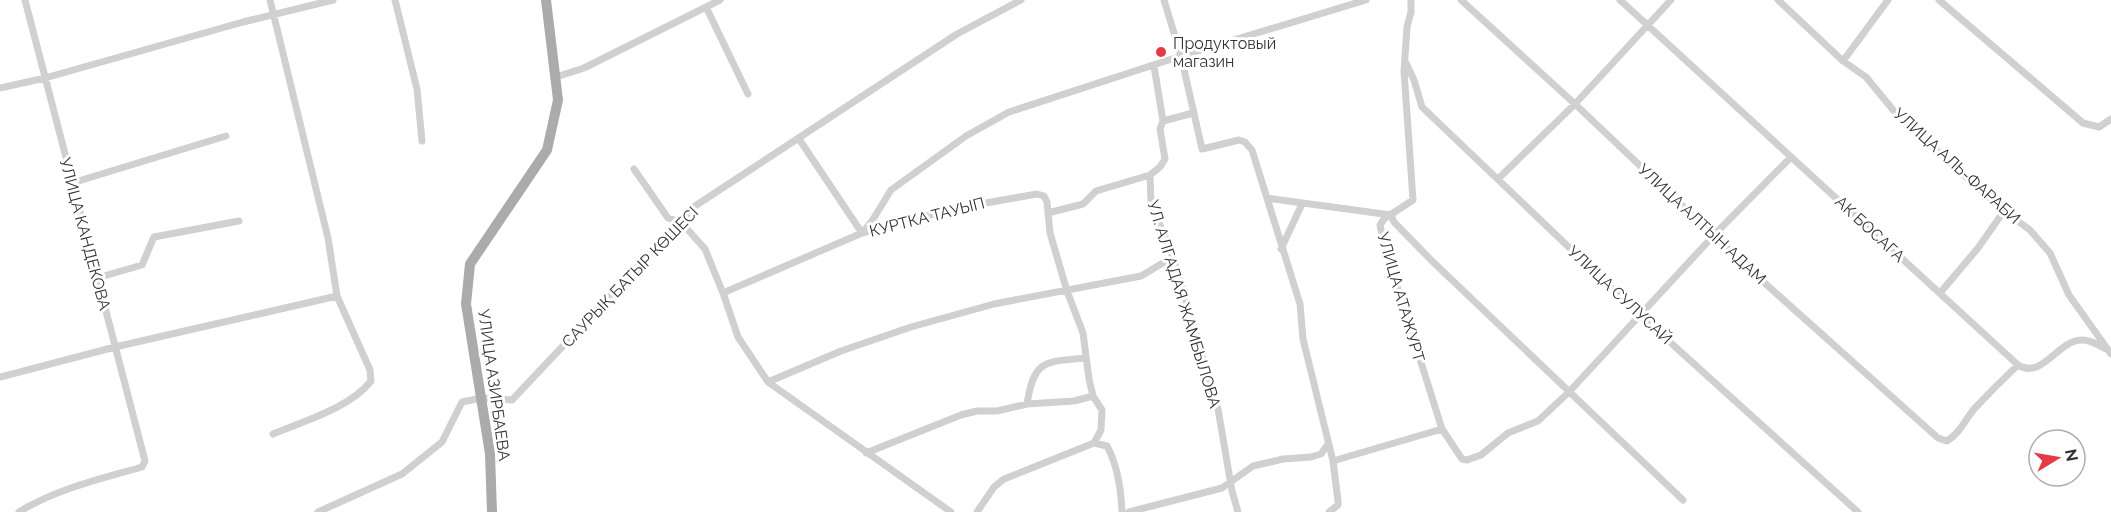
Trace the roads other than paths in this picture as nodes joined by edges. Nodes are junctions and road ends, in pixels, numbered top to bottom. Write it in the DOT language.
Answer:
graph roads {
  1 [pos="25,0"];
  2 [pos="270,0"];
  3 [pos="333,0"];
  4 [pos="395,0"];
  5 [pos="546,0"];
  6 [pos="720,0"];
  7 [pos="1021,0"];
  8 [pos="1164,0"];
  9 [pos="1366,0"];
  10 [pos="1411,0"];
  11 [pos="1462,0"];
  12 [pos="1620,0"];
  13 [pos="1671,0"];
  14 [pos="1778,0"];
  15 [pos="1888,0"];
  16 [pos="1939,0"];
  17 [pos="706,7"];
  18 [pos="274,15"];
  19 [pos="1647,25"];
  20 [pos="1181,56"];
  21 [pos="1405,60"];
  22 [pos="1843,61"];
  23 [pos="1154,66"];
  24 [pos="556,77"];
  25 [pos="45,78"];
  26 [pos="0,88"];
  27 [pos="748,94"];
  28 [pos="1575,104"];
  29 [pos="1193,113"];
  30 [pos="2111,119"];
  31 [pos="1163,122"];
  32 [pos="226,136"];
  33 [pos="799,139"];
  34 [pos="422,141"];
  35 [pos="1791,157"];
  36 [pos="634,169"];
  37 [pos="1150,175"];
  38 [pos="1498,179"];
  39 [pos="72,183"];
  40 [pos="1267,198"];
  41 [pos="1302,204"];
  42 [pos="2004,211"];
  43 [pos="1048,213"];
  44 [pos="1391,215"];
  45 [pos="239,221"];
  46 [pos="681,222"];
  47 [pos="862,233"];
  48 [pos="1714,235"];
  49 [pos="1281,249"];
  50 [pos="1173,257"];
  51 [pos="97,278"];
  52 [pos="1067,291"];
  53 [pos="723,293"];
  54 [pos="1940,293"];
  55 [pos="337,296"];
  56 [pos="1641,316"];
  57 [pos="115,347"];
  58 [pos="2109,352"];
  59 [pos="1085,358"];
  60 [pos="2018,365"];
  61 [pos="0,377"];
  62 [pos="768,382"];
  63 [pos="1569,392"];
  64 [pos="1093,396"];
  65 [pos="482,398"];
  66 [pos="1028,404"];
  67 [pos="1442,429"];
  68 [pos="273,434"];
  69 [pos="1094,443"];
  70 [pos="1328,444"];
  71 [pos="866,453"];
  72 [pos="1333,461"];
  73 [pos="1230,483"];
  74 [pos="1683,500"];
  75 [pos="19,512"];
  76 [pos="318,512"];
  77 [pos="492,512"];
  78 [pos="951,512"];
  79 [pos="977,512"];
  80 [pos="1122,512"];
  81 [pos="1129,512"];
  82 [pos="1238,512"];
  83 [pos="1329,512"];
  84 [pos="1858,512"];
  1 -- 25 [label="street, УЛИЦА КАНДЕКОВА"];
  2 -- 18 [label="street"];
  3 -- 18 [label="street"];
  4 -- 34 [label="street"];
  5 -- 24 [label="main road, УЛИЦА АЗИРБАЕВА"];
  6 -- 17 [label="street"];
  7 -- 33 [label="street, САУРЫҚ БАТЫР КӨШЕСІ"];
  8 -- 20 [label="street"];
  9 -- 20 [label="street"];
  10 -- 21 [label="street, УЛИЦА АТАЖУРТ"];
  11 -- 28 [label="street, УЛИЦА АЛТЫН АДАМ"];
  12 -- 19 [label="street, АК БОСАГА"];
  13 -- 19 [label="street"];
  14 -- 22 [label="street, УЛИЦА АЛЬ-ФАРАБИ"];
  15 -- 22 [label="street"];
  16 -- 30 [label="street"];
  17 -- 24 [label="street"];
  17 -- 27 [label="street"];
  18 -- 25 [label="street"];
  18 -- 55 [label="street"];
  19 -- 28 [label="street"];
  19 -- 35 [label="street, АК БОСАГА"];
  20 -- 23 [label="street"];
  20 -- 29 [label="street"];
  21 -- 38 [label="street, УЛИЦА СУЛУСАЙ"];
  21 -- 44 [label="street, УЛИЦА АТАЖУРТ"];
  22 -- 42 [label="street, УЛИЦА АЛЬ-ФАРАБИ"];
  23 -- 31 [label="street"];
  23 -- 47 [label="street"];
  24 -- 65 [label="main road, УЛИЦА АЗИРБАЕВА"];
  25 -- 26 [label="street"];
  25 -- 39 [label="street, УЛИЦА КАНДЕКОВА"];
  28 -- 38 [label="street"];
  28 -- 48 [label="street, УЛИЦА АЛТЫН АДАМ"];
  29 -- 31 [label="street"];
  29 -- 40 [label="street"];
  31 -- 37 [label="street"];
  32 -- 39 [label="street"];
  33 -- 46 [label="street, САУРЫҚ БАТЫР КӨШЕСІ"];
  33 -- 47 [label="street"];
  35 -- 48 [label="street"];
  35 -- 54 [label="street, АК БОСАГА"];
  36 -- 46 [label="street"];
  37 -- 43 [label="street"];
  37 -- 50 [label="street, УЛ. АЛГАДАЯ ЖАМБЫЛОВА"];
  38 -- 56 [label="street, УЛИЦА СУЛУСАЙ"];
  39 -- 51 [label="street, УЛИЦА КАНДЕКОВА"];
  40 -- 41 [label="street"];
  40 -- 49 [label="street"];
  41 -- 44 [label="street"];
  41 -- 49 [label="street"];
  42 -- 54 [label="street"];
  42 -- 58 [label="street, УЛИЦА АЛЬ-ФАРАБИ"];
  43 -- 47 [label="street, КУРТКА ТАУЫП"];
  43 -- 52 [label="street"];
  44 -- 63 [label="street"];
  44 -- 67 [label="street, УЛИЦА АТАЖУРТ"];
  45 -- 51 [label="street"];
  46 -- 53 [label="street"];
  46 -- 65 [label="street, САУРЫҚ БАТЫР КӨШЕСІ"];
  47 -- 53 [label="street, КУРТКА ТАУЫП"];
  48 -- 56 [label="street"];
  48 -- 60 [label="street, УЛИЦА АЛТЫН АДАМ"];
  49 -- 70 [label="street"];
  50 -- 52 [label="street"];
  50 -- 73 [label="street, УЛ. АЛГАДАЯ ЖАМБЫЛОВА"];
  51 -- 57 [label="street, УЛИЦА КАНДЕКОВА"];
  52 -- 59 [label="street"];
  52 -- 62 [label="street"];
  53 -- 62 [label="street"];
  54 -- 60 [label="street, АК БОСАГА"];
  55 -- 57 [label="street"];
  55 -- 68 [label="street"];
  56 -- 63 [label="street"];
  56 -- 84 [label="street, УЛИЦА СУЛУСАЙ"];
  57 -- 61 [label="street"];
  57 -- 75 [label="street, УЛИЦА КАНДЕКОВА"];
  58 -- 60 [label="street"];
  59 -- 64 [label="street"];
  59 -- 66 [label="street"];
  62 -- 71 [label="street"];
  63 -- 67 [label="street, УЛИЦА АТАЖУРТ"];
  63 -- 74 [label="street"];
  64 -- 66 [label="street"];
  64 -- 69 [label="street"];
  65 -- 76 [label="street"];
  65 -- 77 [label="main road, УЛИЦА АЗИРБАЕВА"];
  66 -- 71 [label="street"];
  67 -- 72 [label="street"];
  69 -- 79 [label="street"];
  69 -- 80 [label="street"];
  70 -- 72 [label="street"];
  70 -- 73 [label="street"];
  71 -- 78 [label="street"];
  72 -- 83 [label="street"];
  73 -- 81 [label="street"];
  73 -- 82 [label="street, УЛ. АЛГАДАЯ ЖАМБЫЛОВА"];
}
